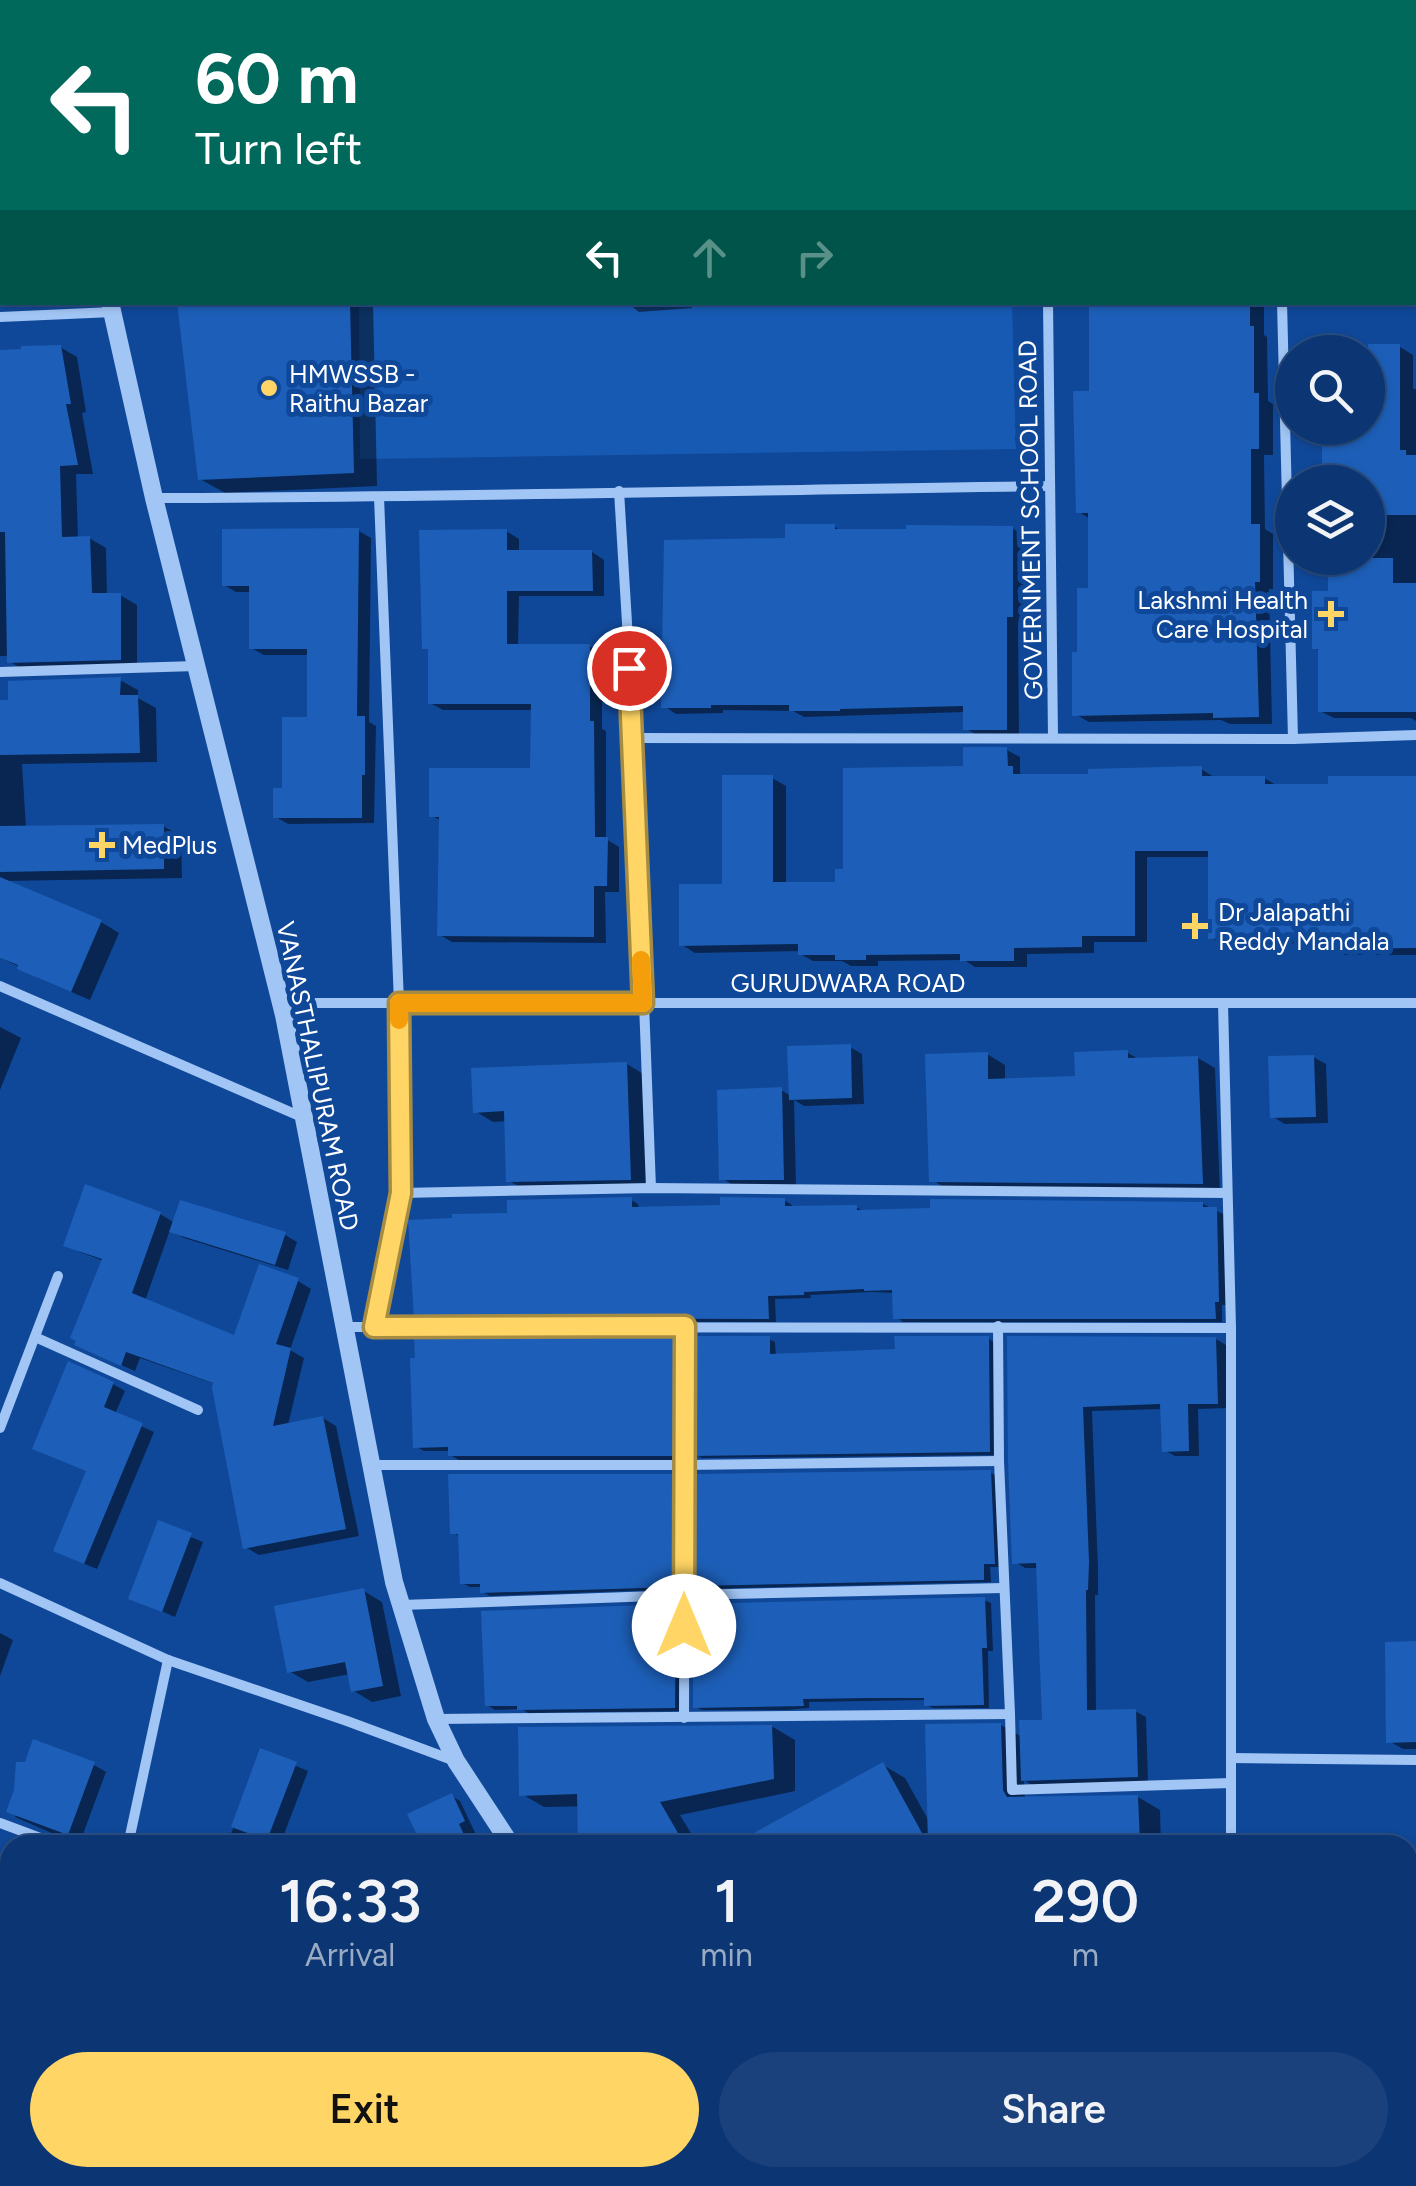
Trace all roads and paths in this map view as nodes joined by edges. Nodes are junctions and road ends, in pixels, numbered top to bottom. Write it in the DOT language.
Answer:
graph roads {
  1 [pos="1048,305"];
  2 [pos="1282,305"];
  3 [pos="112,306"];
  4 [pos="0,317"];
  5 [pos="1050,486"];
  6 [pos="618,491"];
  7 [pos="379,497"];
  8 [pos="154,498"];
  9 [pos="197,666"];
  10 [pos="0,672"];
  11 [pos="1416,735"];
  12 [pos="1053,737"];
  13 [pos="634,738"];
  14 [pos="1294,738"];
  15 [pos="0,986"];
  16 [pos="280,1003"];
  17 [pos="399,1003"];
  18 [pos="643,1003"];
  19 [pos="1223,1004"];
  20 [pos="1416,1004"];
  21 [pos="304,1118"];
  22 [pos="651,1188"];
  23 [pos="401,1193"];
  24 [pos="1226,1193"];
  25 [pos="58,1276"];
  26 [pos="685,1326"];
  27 [pos="998,1326"];
  28 [pos="344,1327"];
  29 [pos="374,1327"];
  30 [pos="1231,1328"];
  31 [pos="35,1337"];
  32 [pos="198,1410"];
  33 [pos="0,1428"];
  34 [pos="999,1461"];
  35 [pos="372,1465"];
  36 [pos="685,1465"];
  37 [pos="0,1584"];
  38 [pos="1003,1588"];
  39 [pos="684,1595"];
  40 [pos="402,1606"];
  41 [pos="168,1660"];
  42 [pos="1010,1714"];
  43 [pos="684,1718"];
  44 [pos="436,1719"];
  45 [pos="1231,1758"];
  46 [pos="1416,1760"];
  47 [pos="456,1761"];
  48 [pos="1231,1784"];
  49 [pos="0,1824"];
  50 [pos="31,1835"];
  51 [pos="130,1835"];
  52 [pos="504,1835"];
  53 [pos="1231,1835"];
  1 -- 5 [label="street, GOVERNMENT SCHOOL ROAD"];
  2 -- 14 [label="street"];
  3 -- 4 [label="street"];
  3 -- 8 [label="street, VANASTHALIPURAM ROAD"];
  5 -- 6 [label="street"];
  5 -- 12 [label="street, GOVERNMENT SCHOOL ROAD"];
  6 -- 7 [label="street"];
  6 -- 13 [label="street"];
  7 -- 8 [label="street"];
  7 -- 17 [label="street"];
  8 -- 9 [label="street, VANASTHALIPURAM ROAD"];
  9 -- 10 [label="street"];
  9 -- 16 [label="street, VANASTHALIPURAM ROAD"];
  11 -- 14 [label="street"];
  12 -- 13 [label="street"];
  12 -- 14 [label="street"];
  13 -- 18 [label="street"];
  15 -- 21 [label="street"];
  16 -- 17 [label="street, GURUDWARA ROAD"];
  16 -- 21 [label="street, VANASTHALIPURAM ROAD"];
  17 -- 18 [label="street, GURUDWARA ROAD"];
  17 -- 23 [label="street"];
  18 -- 19 [label="street, GURUDWARA ROAD"];
  18 -- 22 [label="street"];
  19 -- 20 [label="street, GURUDWARA ROAD"];
  19 -- 24 [label="street"];
  21 -- 28 [label="street, VANASTHALIPURAM ROAD"];
  22 -- 23 [label="street"];
  22 -- 24 [label="street"];
  23 -- 29 [label="street"];
  24 -- 30 [label="street"];
  25 -- 31 [label="street"];
  26 -- 27 [label="street"];
  26 -- 29 [label="street"];
  26 -- 36 [label="street"];
  27 -- 30 [label="street"];
  27 -- 34 [label="street"];
  28 -- 29 [label="street"];
  28 -- 35 [label="street, VANASTHALIPURAM ROAD"];
  30 -- 45 [label="street"];
  31 -- 32 [label="street"];
  31 -- 33 [label="street"];
  34 -- 36 [label="street"];
  34 -- 38 [label="street"];
  35 -- 36 [label="street"];
  35 -- 40 [label="street, VANASTHALIPURAM ROAD"];
  36 -- 39 [label="street"];
  37 -- 41 [label="street"];
  38 -- 39 [label="street"];
  38 -- 42 [label="street"];
  39 -- 40 [label="street"];
  39 -- 43 [label="street"];
  40 -- 44 [label="street, VANASTHALIPURAM ROAD"];
  41 -- 47 [label="street"];
  41 -- 51 [label="street"];
  42 -- 43 [label="street"];
  42 -- 48 [label="street"];
  43 -- 44 [label="street"];
  44 -- 47 [label="street, VANASTHALIPURAM ROAD"];
  45 -- 46 [label="street"];
  45 -- 48 [label="street"];
  47 -- 52 [label="street, VANASTHALIPURAM ROAD"];
  48 -- 53 [label="street"];
  49 -- 50 [label="street"];
}
